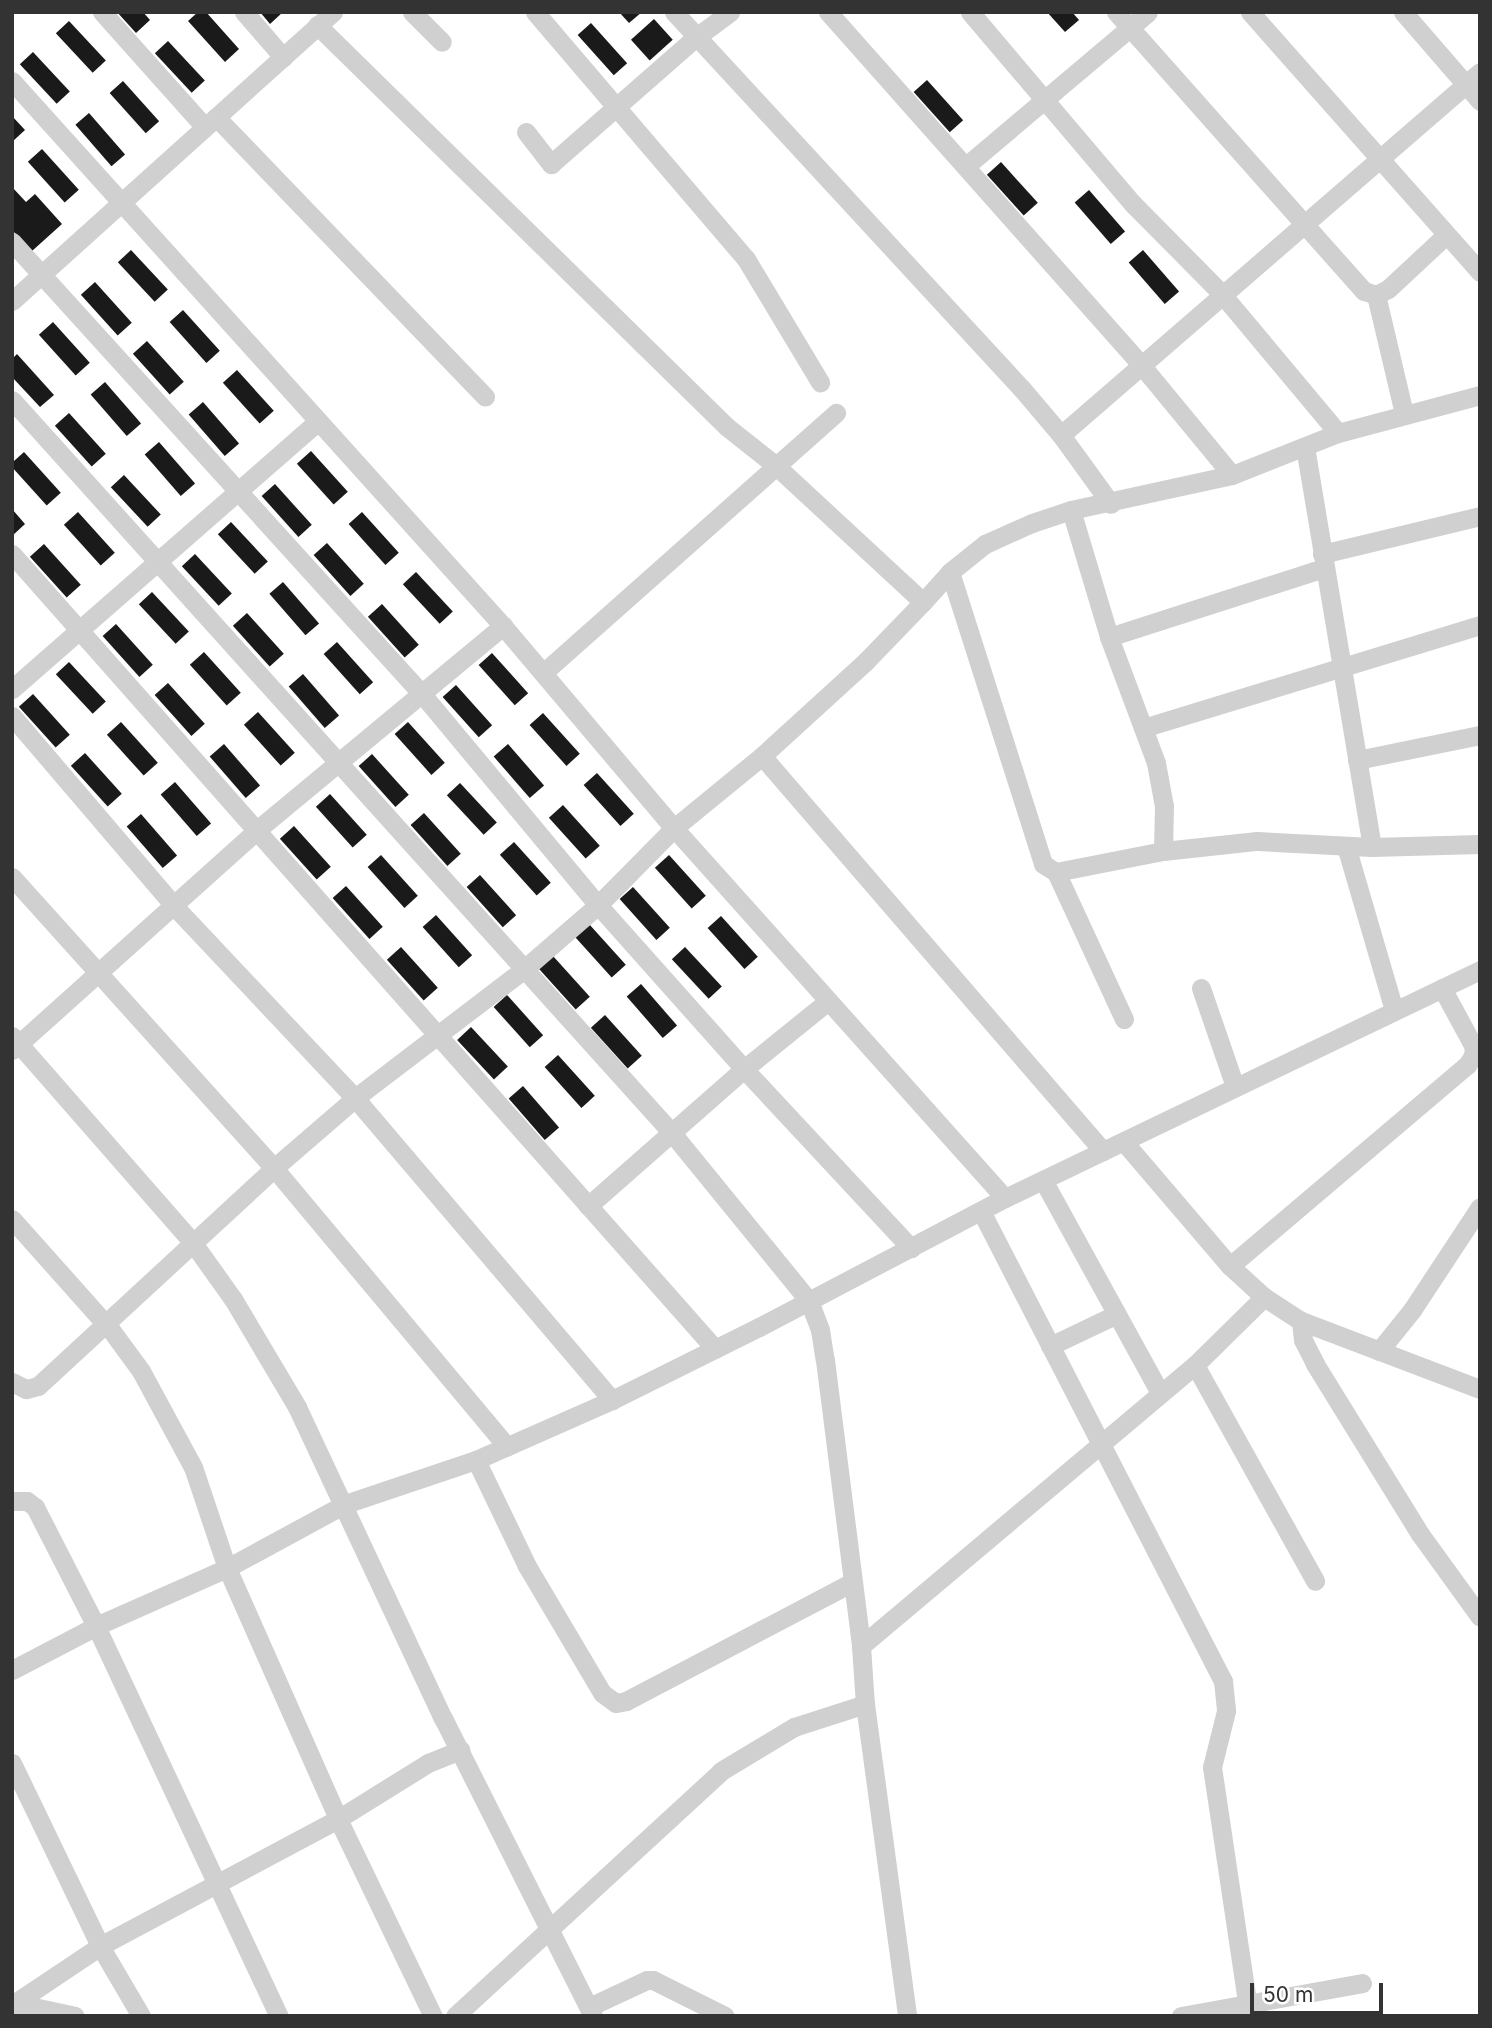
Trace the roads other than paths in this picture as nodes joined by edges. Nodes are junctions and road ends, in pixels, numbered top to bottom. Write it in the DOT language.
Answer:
graph roads {
  1 [pos="102,12"];
  2 [pos="244,12"];
  3 [pos="332,12"];
  4 [pos="412,12"];
  5 [pos="535,12"];
  6 [pos="674,12"];
  7 [pos="730,12"];
  8 [pos="828,12"];
  9 [pos="971,12"];
  10 [pos="1116,12"];
  11 [pos="1147,12"];
  12 [pos="1250,12"];
  13 [pos="1403,12"];
  14 [pos="317,25"];
  15 [pos="1130,28"];
  16 [pos="695,38"];
  17 [pos="442,42"];
  18 [pos="283,57"];
  19 [pos="1473,78"];
  20 [pos="12,81"];
  21 [pos="1046,97"];
  22 [pos="1480,101"];
  23 [pos="615,106"];
  24 [pos="211,122"];
  25 [pos="526,132"];
  26 [pos="1380,158"];
  27 [pos="966,166"];
  28 [pos="121,205"];
  29 [pos="1302,224"];
  30 [pos="1446,234"];
  31 [pos="12,242"];
  32 [pos="1480,272"];
  33 [pos="41,275"];
  34 [pos="1221,293"];
  35 [pos="1376,295"];
  36 [pos="12,301"];
  37 [pos="1142,366"];
  38 [pos="820,382"];
  39 [pos="1480,395"];
  40 [pos="485,397"];
  41 [pos="12,400"];
  42 [pos="836,413"];
  43 [pos="1404,413"];
  44 [pos="317,422"];
  45 [pos="1338,433"];
  46 [pos="1061,435"];
  47 [pos="1305,447"];
  48 [pos="775,465"];
  49 [pos="1232,475"];
  50 [pos="237,493"];
  51 [pos="1111,503"];
  52 [pos="1071,510"];
  53 [pos="1480,516"];
  54 [pos="12,554"];
  55 [pos="160,560"];
  56 [pos="1323,561"];
  57 [pos="950,572"];
  58 [pos="923,602"];
  59 [pos="1480,625"];
  60 [pos="503,626"];
  61 [pos="79,631"];
  62 [pos="1109,637"];
  63 [pos="1342,669"];
  64 [pos="543,673"];
  65 [pos="12,689"];
  66 [pos="422,694"];
  67 [pos="12,716"];
  68 [pos="1143,728"];
  69 [pos="1480,736"];
  70 [pos="762,756"];
  71 [pos="1357,760"];
  72 [pos="338,764"];
  73 [pos="674,828"];
  74 [pos="257,830"];
  75 [pos="1480,844"];
  76 [pos="1346,846"];
  77 [pos="1372,847"];
  78 [pos="1163,851"];
  79 [pos="1056,872"];
  80 [pos="12,877"];
  81 [pos="598,905"];
  82 [pos="173,906"];
  83 [pos="523,970"];
  84 [pos="1480,970"];
  85 [pos="100,975"];
  86 [pos="1201,988"];
  87 [pos="1442,988"];
  88 [pos="828,1001"];
  89 [pos="1394,1010"];
  90 [pos="1124,1019"];
  91 [pos="439,1034"];
  92 [pos="15,1044"];
  93 [pos="1476,1058"];
  94 [pos="744,1069"];
  95 [pos="1235,1087"];
  96 [pos="355,1098"];
  97 [pos="672,1133"];
  98 [pos="1124,1142"];
  99 [pos="1103,1152"];
  100 [pos="274,1168"];
  101 [pos="1043,1180"];
  102 [pos="1005,1198"];
  103 [pos="588,1206"];
  104 [pos="1480,1207"];
  105 [pos="981,1210"];
  106 [pos="12,1219"];
  107 [pos="193,1243"];
  108 [pos="911,1248"];
  109 [pos="1230,1266"];
  110 [pos="1264,1297"];
  111 [pos="809,1300"];
  112 [pos="1116,1314"];
  113 [pos="1301,1321"];
  114 [pos="106,1324"];
  115 [pos="1050,1346"];
  116 [pos="715,1349"];
  117 [pos="1380,1351"];
  118 [pos="1195,1365"];
  119 [pos="12,1382"];
  120 [pos="1480,1389"];
  121 [pos="1160,1393"];
  122 [pos="612,1400"];
  123 [pos="1100,1443"];
  124 [pos="507,1447"];
  125 [pos="476,1460"];
  126 [pos="12,1501"];
  127 [pos="345,1504"];
  128 [pos="227,1567"];
  129 [pos="1315,1581"];
  130 [pos="853,1582"];
  131 [pos="1480,1617"];
  132 [pos="96,1626"];
  133 [pos="861,1646"];
  134 [pos="12,1670"];
  135 [pos="865,1704"];
  136 [pos="461,1750"];
  137 [pos="12,1763"];
  138 [pos="338,1819"];
  139 [pos="218,1881"];
  140 [pos="550,1929"];
  141 [pos="100,1946"];
  142 [pos="1362,1983"];
  143 [pos="13,2004"];
  144 [pos="1248,2009"];
  145 [pos="591,2011"];
  146 [pos="75,2016"];
  147 [pos="141,2016"];
  148 [pos="279,2016"];
  149 [pos="433,2016"];
  150 [pos="455,2016"];
  151 [pos="725,2016"];
  152 [pos="907,2016"];
  153 [pos="1181,2016"];
  1 -- 24 [label="street"];
  2 -- 18 [label="street"];
  3 -- 14 [label="street"];
  4 -- 17 [label="street"];
  5 -- 23 [label="street"];
  6 -- 16 [label="street"];
  7 -- 16 [label="street"];
  8 -- 27 [label="street"];
  9 -- 21 [label="street"];
  10 -- 15 [label="street"];
  11 -- 15 [label="street"];
  12 -- 26 [label="street"];
  13 -- 19 [label="street"];
  14 -- 18 [label="street"];
  14 -- 48 [label="street"];
  15 -- 21 [label="street"];
  15 -- 29 [label="street"];
  16 -- 23 [label="street"];
  16 -- 46 [label="street"];
  18 -- 24 [label="street"];
  19 -- 22 [label="street"];
  19 -- 26 [label="street"];
  20 -- 28 [label="street"];
  21 -- 27 [label="street"];
  21 -- 34 [label="street"];
  23 -- 25 [label="street"];
  23 -- 38 [label="street"];
  24 -- 28 [label="street"];
  24 -- 40 [label="street"];
  26 -- 29 [label="street"];
  26 -- 30 [label="street"];
  27 -- 37 [label="street"];
  28 -- 33 [label="street"];
  28 -- 44 [label="street"];
  29 -- 34 [label="street"];
  29 -- 35 [label="street"];
  30 -- 32 [label="street"];
  30 -- 35 [label="street"];
  31 -- 33 [label="street"];
  33 -- 36 [label="street"];
  33 -- 50 [label="street"];
  34 -- 37 [label="street"];
  34 -- 45 [label="street"];
  35 -- 43 [label="street"];
  37 -- 46 [label="street"];
  37 -- 49 [label="street"];
  39 -- 43 [label="street"];
  41 -- 55 [label="street"];
  42 -- 48 [label="street"];
  43 -- 45 [label="street"];
  44 -- 50 [label="street"];
  44 -- 60 [label="street"];
  45 -- 47 [label="street"];
  46 -- 51 [label="street"];
  47 -- 49 [label="street"];
  47 -- 56 [label="street"];
  48 -- 58 [label="street"];
  48 -- 64 [label="street"];
  49 -- 51 [label="street"];
  50 -- 55 [label="street"];
  50 -- 66 [label="street"];
  51 -- 52 [label="street"];
  52 -- 57 [label="street"];
  52 -- 62 [label="street"];
  53 -- 56 [label="street"];
  54 -- 61 [label="street"];
  55 -- 61 [label="street"];
  55 -- 72 [label="street"];
  56 -- 62 [label="street"];
  56 -- 63 [label="street"];
  57 -- 58 [label="street"];
  57 -- 79 [label="street"];
  58 -- 70 [label="street"];
  59 -- 63 [label="street"];
  60 -- 64 [label="street"];
  60 -- 66 [label="street"];
  61 -- 65 [label="street"];
  61 -- 74 [label="street"];
  62 -- 68 [label="street"];
  63 -- 68 [label="street"];
  63 -- 71 [label="street"];
  64 -- 73 [label="street"];
  66 -- 72 [label="street"];
  66 -- 81 [label="street"];
  67 -- 82 [label="street"];
  68 -- 78 [label="street"];
  69 -- 71 [label="street"];
  70 -- 73 [label="street"];
  70 -- 99 [label="street"];
  71 -- 77 [label="street"];
  72 -- 74 [label="street"];
  72 -- 83 [label="street"];
  73 -- 81 [label="street"];
  73 -- 88 [label="street"];
  74 -- 82 [label="street"];
  74 -- 91 [label="street"];
  75 -- 77 [label="street"];
  76 -- 77 [label="street"];
  76 -- 78 [label="street"];
  76 -- 89 [label="street"];
  78 -- 79 [label="street"];
  79 -- 90 [label="street"];
  80 -- 85 [label="street"];
  81 -- 83 [label="street"];
  81 -- 94 [label="street"];
  82 -- 85 [label="street"];
  82 -- 96 [label="street"];
  83 -- 91 [label="street"];
  83 -- 97 [label="street"];
  84 -- 87 [label="street"];
  85 -- 92 [label="street"];
  85 -- 100 [label="street"];
  86 -- 95 [label="street"];
  87 -- 89 [label="street"];
  87 -- 93 [label="street"];
  88 -- 94 [label="street"];
  88 -- 102 [label="street"];
  89 -- 95 [label="street"];
  91 -- 96 [label="street"];
  91 -- 103 [label="street"];
  92 -- 107 [label="street"];
  93 -- 109 [label="street"];
  94 -- 97 [label="street"];
  94 -- 108 [label="street"];
  95 -- 98 [label="street"];
  96 -- 100 [label="street"];
  96 -- 122 [label="street"];
  97 -- 103 [label="street"];
  97 -- 111 [label="street"];
  98 -- 99 [label="street"];
  98 -- 109 [label="street"];
  99 -- 101 [label="street"];
  100 -- 107 [label="street"];
  100 -- 124 [label="street"];
  101 -- 102 [label="street"];
  101 -- 112 [label="street"];
  102 -- 105 [label="street"];
  103 -- 116 [label="street"];
  104 -- 117 [label="street"];
  105 -- 108 [label="street"];
  105 -- 115 [label="street"];
  106 -- 114 [label="street"];
  107 -- 114 [label="street"];
  107 -- 127 [label="street"];
  108 -- 111 [label="street"];
  109 -- 110 [label="street"];
  110 -- 113 [label="street"];
  110 -- 118 [label="street"];
  111 -- 116 [label="street"];
  111 -- 130 [label="street"];
  112 -- 115 [label="street"];
  112 -- 121 [label="street"];
  113 -- 117 [label="street"];
  113 -- 131 [label="street"];
  114 -- 119 [label="street"];
  114 -- 128 [label="street"];
  115 -- 123 [label="street"];
  116 -- 122 [label="street"];
  117 -- 120 [label="street"];
  118 -- 121 [label="street"];
  118 -- 129 [label="street"];
  121 -- 123 [label="street"];
  122 -- 124 [label="street"];
  123 -- 133 [label="street"];
  123 -- 144 [label="street"];
  124 -- 125 [label="street"];
  125 -- 127 [label="street"];
  125 -- 130 [label="street"];
  126 -- 132 [label="street"];
  127 -- 128 [label="street"];
  127 -- 136 [label="street"];
  128 -- 132 [label="street"];
  128 -- 138 [label="street"];
  130 -- 133 [label="street"];
  132 -- 134 [label="street"];
  132 -- 139 [label="street"];
  133 -- 135 [label="street"];
  135 -- 140 [label="street"];
  135 -- 152 [label="street"];
  136 -- 138 [label="street"];
  136 -- 140 [label="street"];
  137 -- 141 [label="street"];
  138 -- 139 [label="street"];
  138 -- 149 [label="street"];
  139 -- 141 [label="street"];
  139 -- 148 [label="street"];
  140 -- 145 [label="street"];
  140 -- 150 [label="street"];
  141 -- 143 [label="street"];
  141 -- 147 [label="street"];
  142 -- 144 [label="street"];
  143 -- 146 [label="street"];
  144 -- 153 [label="street"];
  145 -- 151 [label="street"];
}
